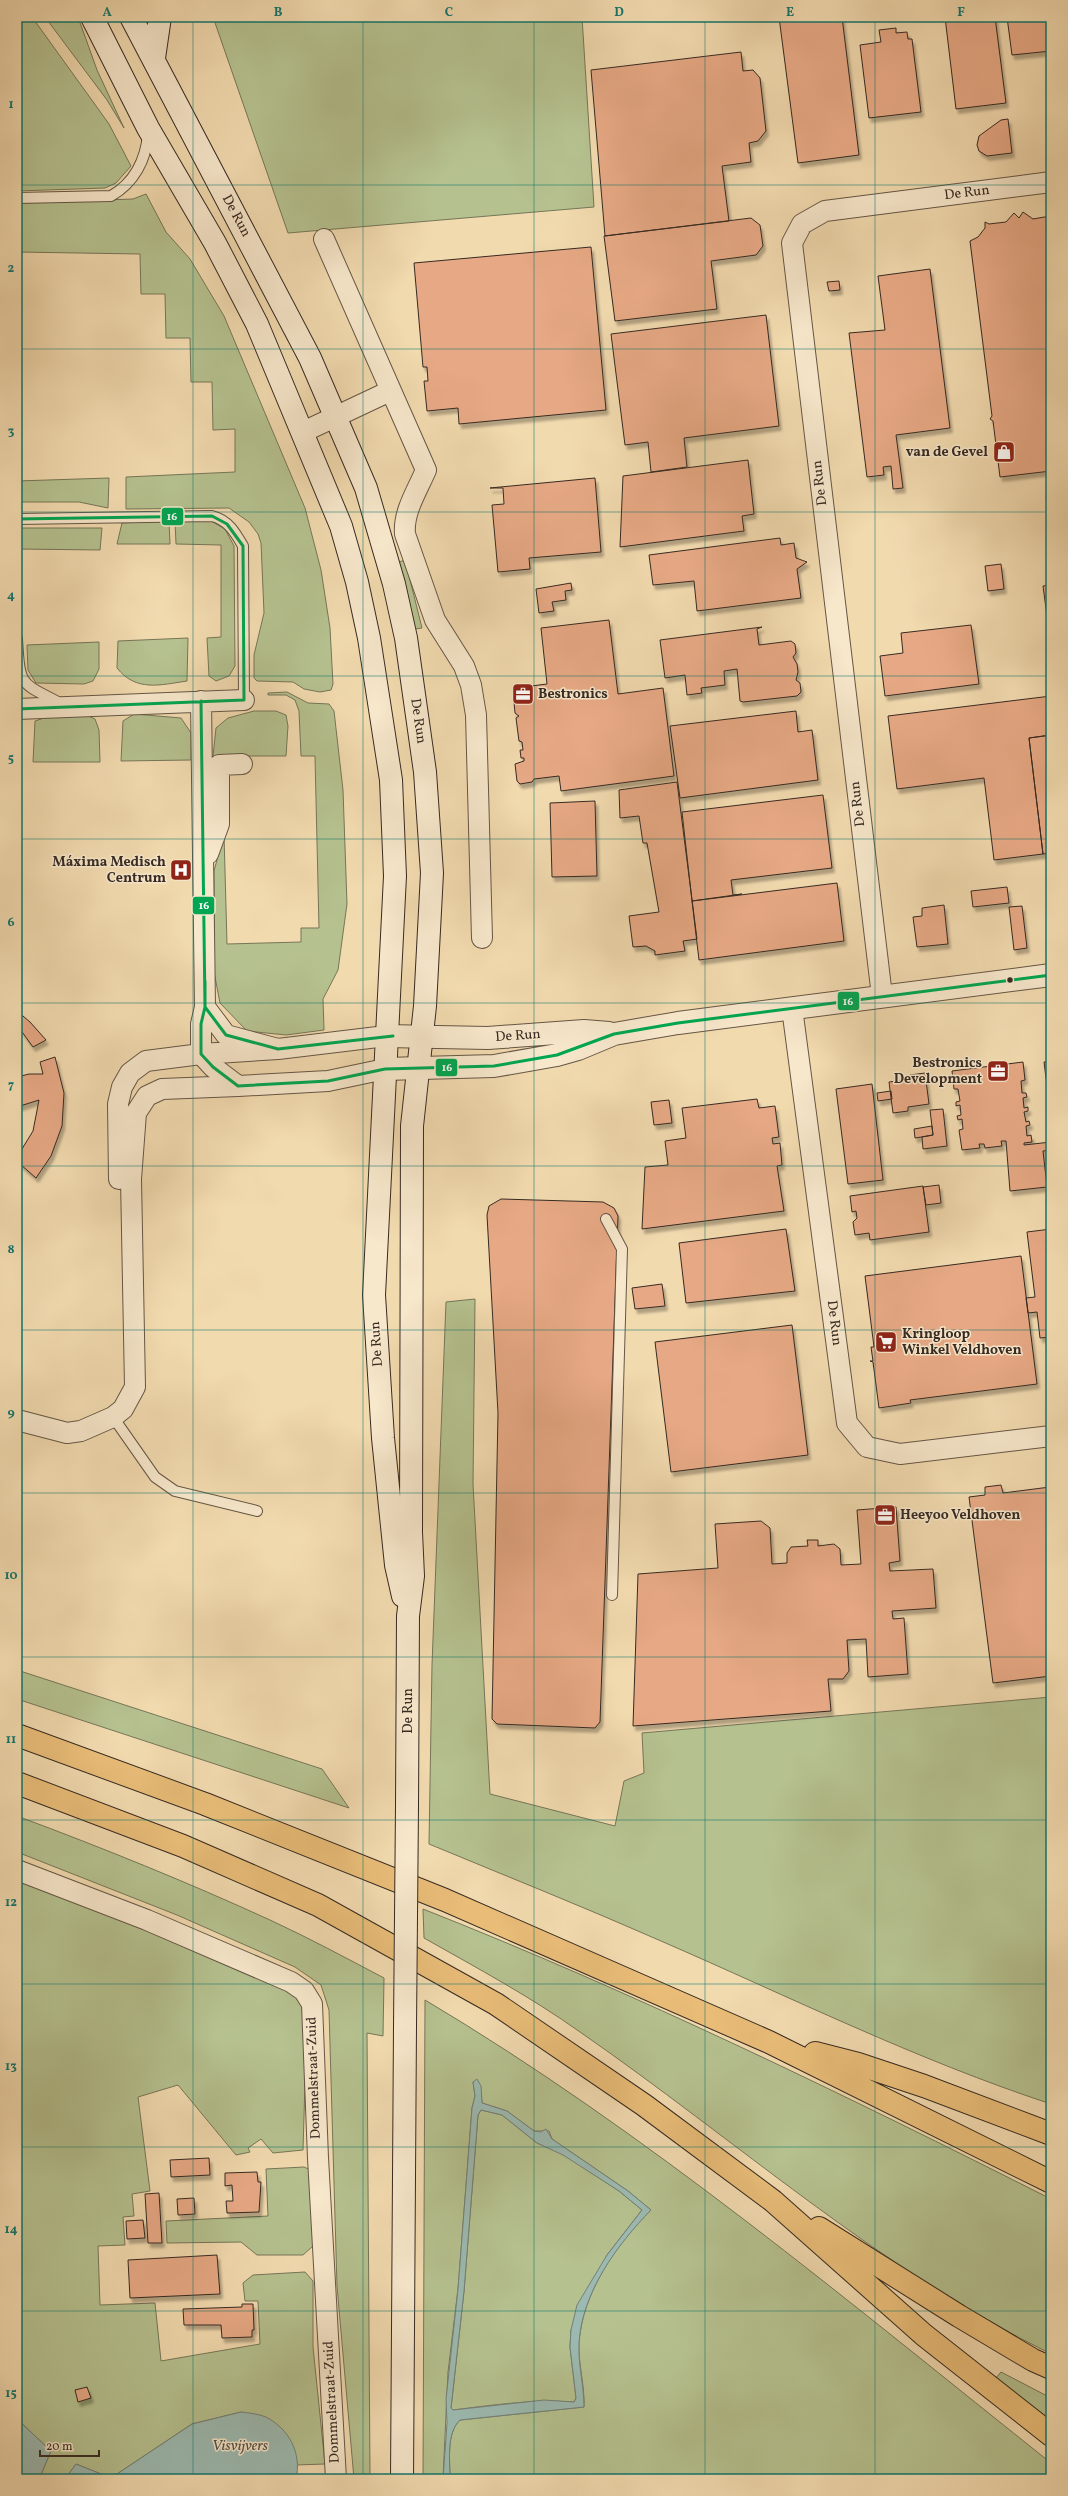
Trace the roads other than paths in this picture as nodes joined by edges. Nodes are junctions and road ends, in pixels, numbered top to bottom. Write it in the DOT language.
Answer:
graph roads {
  1 [pos="92,17"];
  2 [pos="132,17"];
  3 [pos="160,17"];
  4 [pos="154,58"];
  5 [pos="148,128"];
  6 [pos="1051,182"];
  7 [pos="17,198"];
  8 [pos="324,239"];
  9 [pos="390,391"];
  10 [pos="336,416"];
  11 [pos="303,432"];
  12 [pos="17,519"];
  13 [pos="17,639"];
  14 [pos="244,700"];
  15 [pos="200,702"];
  16 [pos="70,707"];
  17 [pos="18,709"];
  18 [pos="242,764"];
  19 [pos="204,865"];
  20 [pos="482,938"];
  21 [pos="1051,975"];
  22 [pos="882,996"];
  23 [pos="205,1008"];
  24 [pos="792,1008"];
  25 [pos="614,1034"];
  26 [pos="386,1036"];
  27 [pos="422,1037"];
  28 [pos="278,1049"];
  29 [pos="201,1054"];
  30 [pos="418,1068"];
  31 [pos="385,1069"];
  32 [pos="238,1086"];
  33 [pos="606,1219"];
  34 [pos="132,1250"];
  35 [pos="113,1417"];
  36 [pos="17,1420"];
  37 [pos="1051,1436"];
  38 [pos="257,1511"];
  39 [pos="612,1595"];
  40 [pos="408,1616"];
  41 [pos="17,1735"];
  42 [pos="17,1783"];
  43 [pos="17,1870"];
  44 [pos="769,2042"];
  45 [pos="1051,2134"];
  46 [pos="1051,2182"];
  47 [pos="773,2201"];
  48 [pos="1051,2368"];
  49 [pos="1051,2435"];
  50 [pos="336,2479"];
  51 [pos="402,2479"];
  1 -- 5 [label="main road, De Run"];
  2 -- 4 [label="main road, De Run"];
  3 -- 4 [label="main road"];
  4 -- 10 [label="main road, De Run"];
  5 -- 7 [label="lane"];
  5 -- 11 [label="main road, De Run"];
  6 -- 22 [label="street, De Run"];
  8 -- 9 [label="street"];
  9 -- 10 [label="street"];
  9 -- 20 [label="street"];
  10 -- 11 [label="street"];
  10 -- 27 [label="main road, De Run"];
  11 -- 26 [label="main road, De Run"];
  12 -- 14 [label="lane"];
  13 -- 16 [label="lane"];
  14 -- 15 [label="street"];
  15 -- 16 [label="street"];
  15 -- 19 [label="street"];
  16 -- 17 [label="street"];
  18 -- 19 [label="street"];
  19 -- 23 [label="street"];
  21 -- 22 [label="main road, De Run"];
  22 -- 24 [label="main road, De Run"];
  23 -- 28 [label="street, De Run"];
  23 -- 29 [label="street"];
  24 -- 25 [label="main road, De Run"];
  24 -- 37 [label="street, De Run"];
  25 -- 27 [label="main road, De Run"];
  25 -- 30 [label="main road, De Run"];
  26 -- 27 [label="main road, De Run"];
  26 -- 28 [label="street, De Run"];
  26 -- 31 [label="main road, De Run"];
  27 -- 30 [label="main road, De Run"];
  28 -- 29 [label="street"];
  29 -- 32 [label="street"];
  29 -- 34 [label="street"];
  30 -- 31 [label="main road, De Run"];
  30 -- 40 [label="main road, De Run"];
  31 -- 32 [label="street, De Run"];
  31 -- 40 [label="main road, De Run"];
  32 -- 34 [label="street, De Run"];
  33 -- 39 [label="lane"];
  34 -- 35 [label="street"];
  35 -- 36 [label="street"];
  35 -- 38 [label="lane"];
  40 -- 51 [label="main road, De Run, bridge"];
  41 -- 44 [label="highway"];
  42 -- 47 [label="highway"];
  43 -- 50 [label="street, Dommelstraat-Zuid"];
  44 -- 45 [label="highway"];
  44 -- 46 [label="highway"];
  47 -- 48 [label="highway"];
  47 -- 49 [label="highway"];
}
